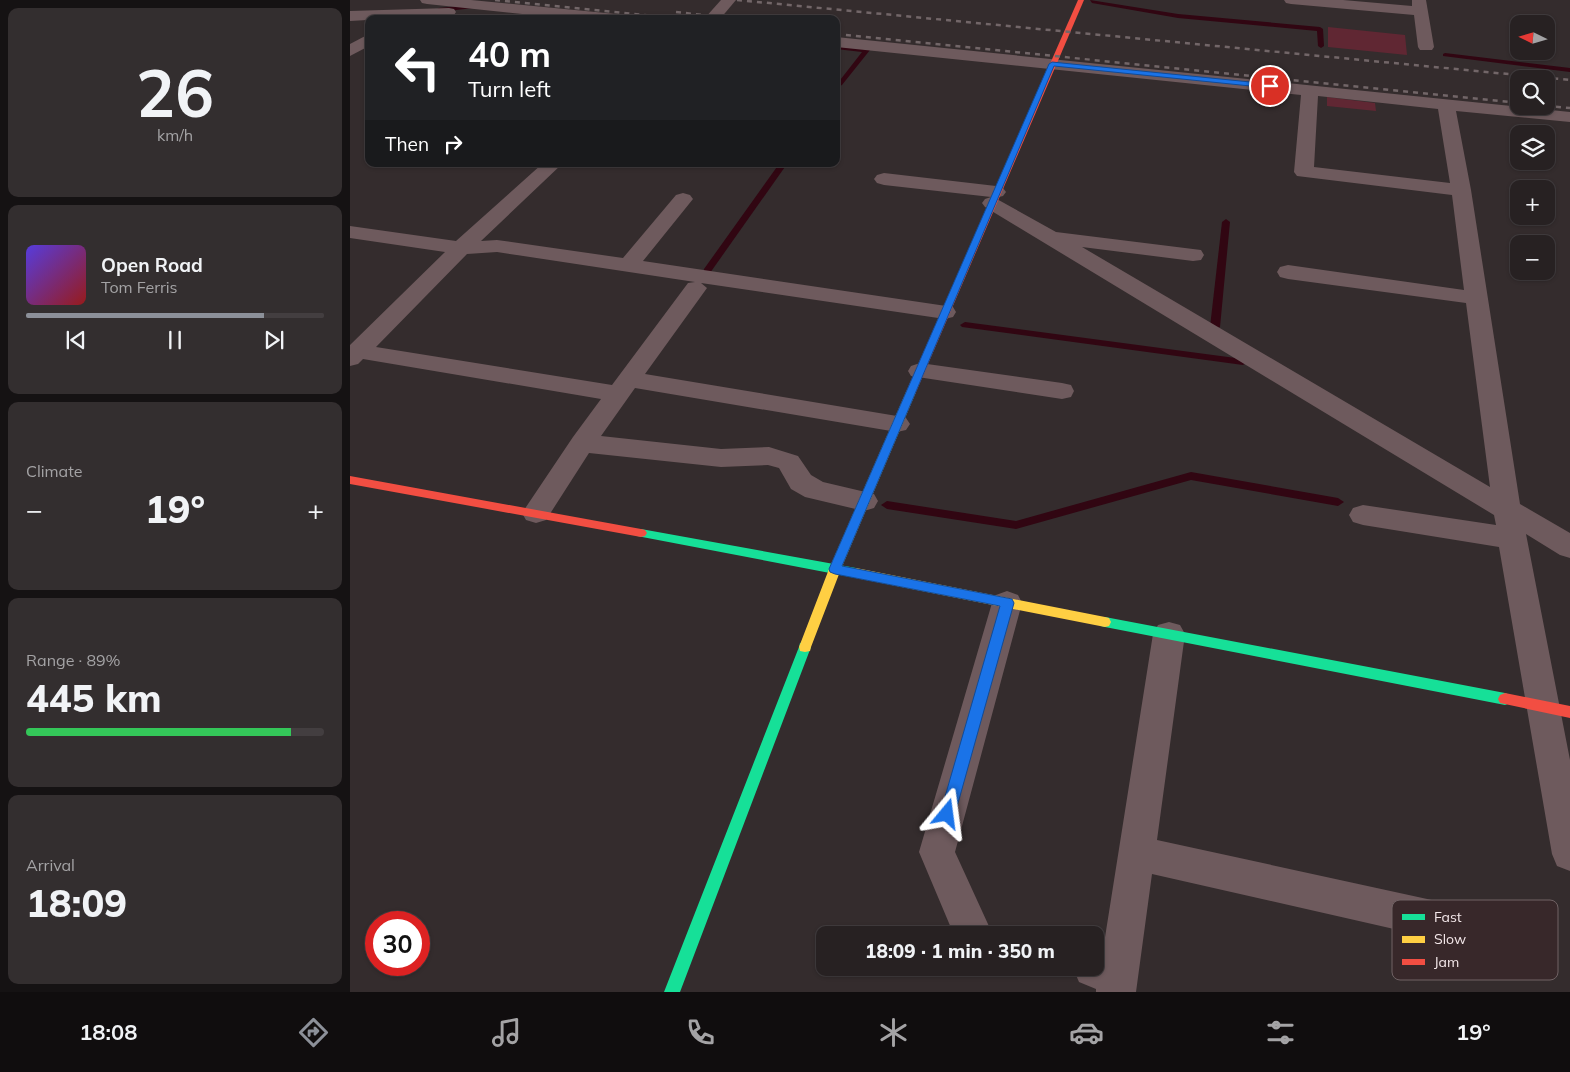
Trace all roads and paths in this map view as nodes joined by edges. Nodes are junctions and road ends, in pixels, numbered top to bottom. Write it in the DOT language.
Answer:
graph roads {
  1 [pos="427,0"];
  2 [pos="729,0"];
  3 [pos="1081,0"];
  4 [pos="1291,0"];
  5 [pos="1420,6"];
  6 [pos="508,8"];
  7 [pos="418,15"];
  8 [pos="577,15"];
  9 [pos="715,15"];
  10 [pos="350,16"];
  11 [pos="365,16"];
  12 [pos="365,42"];
  13 [pos="840,42"];
  14 [pos="1426,48"];
  15 [pos="350,51"];
  16 [pos="1052,64"];
  17 [pos="1310,90"];
  18 [pos="1446,104"];
  19 [pos="1570,117"];
  20 [pos="550,167"];
  21 [pos="884,179"];
  22 [pos="1461,190"];
  23 [pos="994,197"];
  24 [pos="683,199"];
  25 [pos="350,232"];
  26 [pos="1048,236"];
  27 [pos="461,248"];
  28 [pos="1193,255"];
  29 [pos="628,266"];
  30 [pos="1288,272"];
  31 [pos="696,288"];
  32 [pos="1476,298"];
  33 [pos="945,312"];
  34 [pos="354,355"];
  35 [pos="920,371"];
  36 [pos="624,386"];
  37 [pos="1062,391"];
  38 [pos="897,424"];
  39 [pos="582,443"];
  40 [pos="350,480"];
  41 [pos="864,501"];
  42 [pos="536,513"];
  43 [pos="1363,515"];
  44 [pos="1509,524"];
  45 [pos="1570,547"];
  46 [pos="835,569"];
  47 [pos="1007,603"];
  48 [pos="1168,634"];
  49 [pos="1557,709"];
  50 [pos="1136,854"];
  51 [pos="1570,854"];
  52 [pos="1392,910"];
  53 [pos="970,926"];
  54 [pos="1109,978"];
  55 [pos="672,992"];
  1 -- 6 [label="street"];
  2 -- 9 [label="street"];
  3 -- 16 [label="street"];
  4 -- 5 [label="street"];
  5 -- 14 [label="street"];
  6 -- 7 [label="street"];
  6 -- 8 [label="street"];
  10 -- 11 [label="street"];
  12 -- 15 [label="street"];
  13 -- 16 [label="street"];
  16 -- 17 [label="street"];
  16 -- 23 [label="street"];
  17 -- 18 [label="street"];
  17 -- 22 [label="street"];
  18 -- 19 [label="street"];
  18 -- 22 [label="street"];
  20 -- 27 [label="street"];
  21 -- 23 [label="street"];
  22 -- 32 [label="street"];
  23 -- 26 [label="street"];
  23 -- 33 [label="street"];
  24 -- 29 [label="street"];
  25 -- 27 [label="street"];
  26 -- 28 [label="street"];
  26 -- 44 [label="street"];
  27 -- 29 [label="street"];
  27 -- 34 [label="street"];
  29 -- 33 [label="street"];
  30 -- 32 [label="street"];
  31 -- 36 [label="street"];
  32 -- 44 [label="street"];
  33 -- 35 [label="street"];
  34 -- 36 [label="street"];
  35 -- 37 [label="street"];
  35 -- 38 [label="street"];
  36 -- 38 [label="street"];
  36 -- 39 [label="street"];
  38 -- 41 [label="street"];
  39 -- 41 [label="street"];
  39 -- 42 [label="street"];
  40 -- 42 [label="street"];
  41 -- 46 [label="street"];
  42 -- 46 [label="street"];
  43 -- 44 [label="street"];
  44 -- 45 [label="street"];
  44 -- 49 [label="street"];
  46 -- 47 [label="street"];
  46 -- 55 [label="street"];
  47 -- 48 [label="street"];
  47 -- 53 [label="street"];
  48 -- 49 [label="street"];
  48 -- 50 [label="street"];
  49 -- 51 [label="street"];
  50 -- 52 [label="street"];
  50 -- 54 [label="street"];
}
